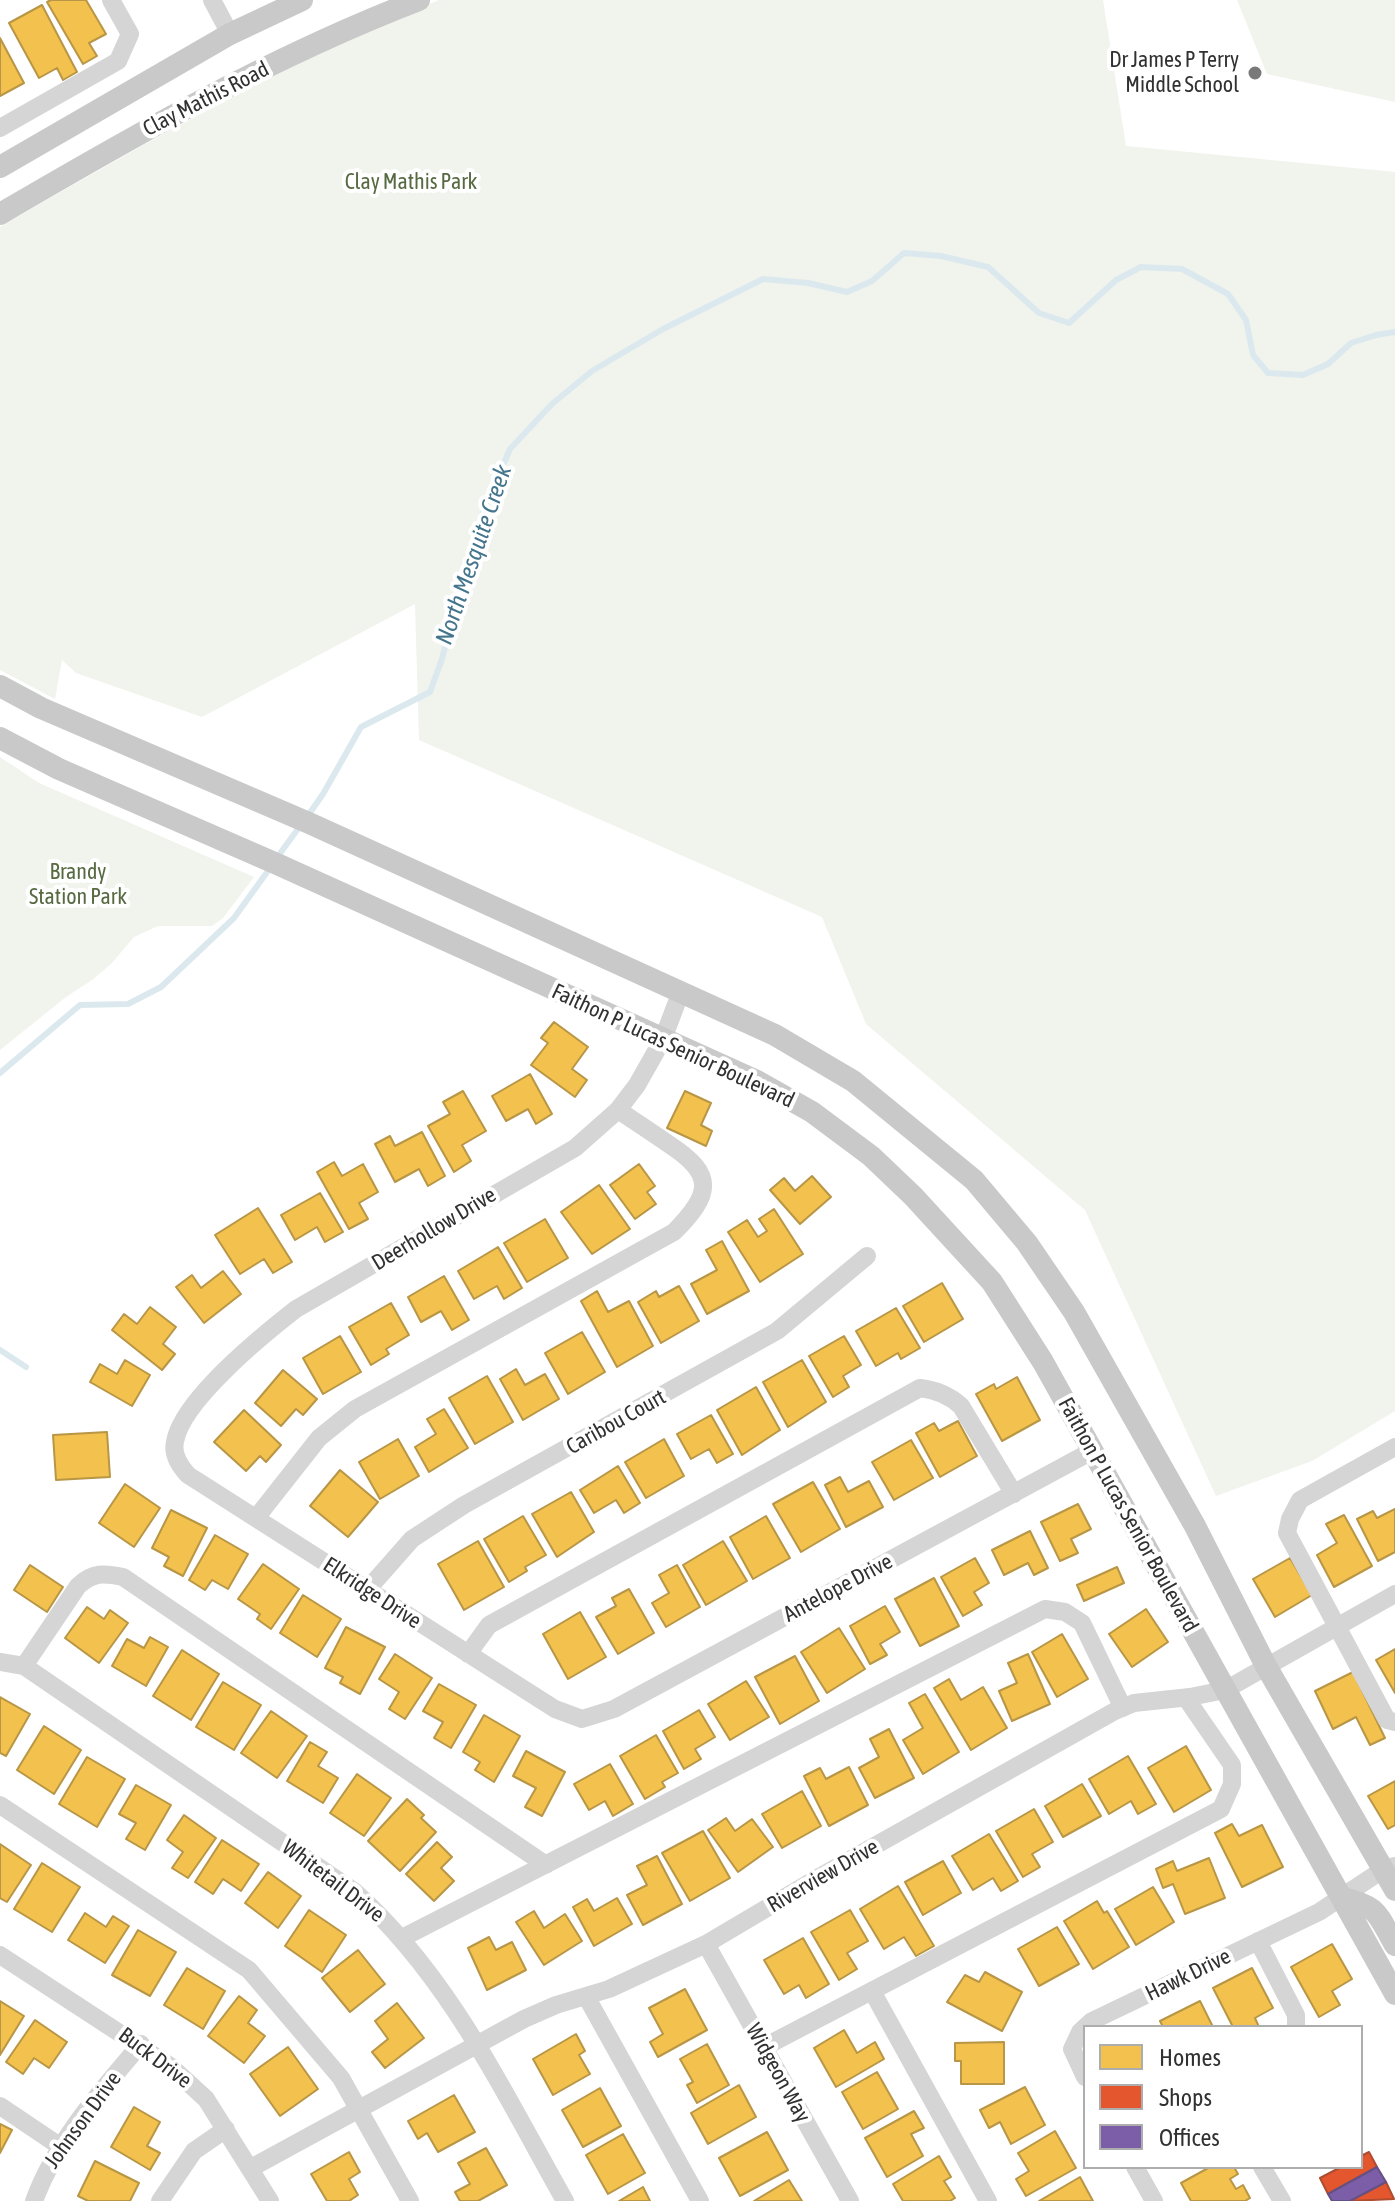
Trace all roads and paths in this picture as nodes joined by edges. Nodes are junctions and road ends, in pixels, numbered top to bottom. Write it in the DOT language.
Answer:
graph roads {
  1 [pos="111,0"];
  2 [pos="212,0"];
  3 [pos="302,0"];
  4 [pos="419,0"];
  5 [pos="230,34"];
  6 [pos="0,128"];
  7 [pos="0,167"];
  8 [pos="0,214"];
  9 [pos="0,686"];
  10 [pos="0,738"];
  11 [pos="680,994"];
  12 [pos="663,1039"];
  13 [pos="618,1110"];
  14 [pos="867,1256"];
  15 [pos="1395,1447"];
  16 [pos="1092,1451"];
  17 [pos="175,1453"];
  18 [pos="1014,1494"];
  19 [pos="256,1518"];
  20 [pos="367,1590"];
  21 [pos="1395,1594"];
  22 [pos="1335,1627"];
  23 [pos="468,1654"];
  24 [pos="0,1662"];
  25 [pos="24,1666"];
  26 [pos="1266,1666"];
  27 [pos="1225,1690"];
  28 [pos="1186,1698"];
  29 [pos="1123,1708"];
  30 [pos="582,1719"];
  31 [pos="1395,1722"];
  32 [pos="0,1805"];
  33 [pos="546,1865"];
  34 [pos="1390,1868"];
  35 [pos="1395,1890"];
  36 [pos="1342,1898"];
  37 [pos="402,1938"];
  38 [pos="1258,1941"];
  39 [pos="706,1944"];
  40 [pos="1395,1945"];
  41 [pos="0,1955"];
  42 [pos="872,1991"];
  43 [pos="1395,1994"];
  44 [pos="586,1996"];
  45 [pos="1088,2025"];
  46 [pos="1296,2025"];
  47 [pos="1083,2029"];
  48 [pos="476,2043"];
  49 [pos="141,2044"];
  50 [pos="764,2047"];
  51 [pos="1083,2073"];
  52 [pos="0,2106"];
  53 [pos="359,2109"];
  54 [pos="226,2129"];
  55 [pos="61,2147"];
  56 [pos="251,2168"];
  57 [pos="1136,2169"];
  58 [pos="1263,2169"];
  59 [pos="34,2201"];
  60 [pos="160,2201"];
  61 [pos="270,2201"];
  62 [pos="410,2201"];
  63 [pos="565,2201"];
  64 [pos="700,2201"];
  65 [pos="850,2201"];
  66 [pos="988,2201"];
  67 [pos="1154,2201"];
  68 [pos="1282,2201"];
  1 -- 6 [label="street"];
  2 -- 5 [label="street"];
  3 -- 5 [label="main road, Clay Mathis Road"];
  4 -- 8 [label="main road, Clay Mathis Road"];
  5 -- 7 [label="main road, Clay Mathis Road"];
  9 -- 11 [label="main road"];
  10 -- 12 [label="main road, Faithon P Lucas Senior Boulevard"];
  11 -- 12 [label="street, Deerhollow Drive"];
  11 -- 26 [label="main road"];
  12 -- 13 [label="street, Deerhollow Drive"];
  12 -- 16 [label="main road, Faithon P Lucas Senior Boulevard"];
  13 -- 17 [label="street, Deerhollow Drive"];
  13 -- 19 [label="street"];
  14 -- 20 [label="street, Caribou Court"];
  15 -- 22 [label="street"];
  16 -- 18 [label="street, Antelope Drive"];
  16 -- 27 [label="main road, Faithon P Lucas Senior Boulevard"];
  17 -- 19 [label="street, Elkridge Drive"];
  18 -- 23 [label="street"];
  18 -- 30 [label="street, Antelope Drive"];
  19 -- 20 [label="street, Elkridge Drive"];
  20 -- 23 [label="street, Elkridge Drive"];
  21 -- 22 [label="street, Riverview Drive"];
  22 -- 26 [label="street, Riverview Drive"];
  22 -- 31 [label="street"];
  23 -- 30 [label="street, Elkridge Drive"];
  24 -- 25 [label="street, Whitetail Drive"];
  25 -- 33 [label="street"];
  25 -- 37 [label="street, Whitetail Drive"];
  26 -- 27 [label="street, Riverview Drive"];
  26 -- 34 [label="main road"];
  27 -- 28 [label="street, Riverview Drive"];
  27 -- 36 [label="main road, Faithon P Lucas Senior Boulevard"];
  28 -- 29 [label="street, Riverview Drive"];
  28 -- 42 [label="street"];
  29 -- 33 [label="street"];
  29 -- 39 [label="street, Riverview Drive"];
  32 -- 53 [label="street"];
  33 -- 37 [label="street"];
  34 -- 35 [label="main road"];
  34 -- 36 [label="street, Hawk Drive"];
  36 -- 38 [label="street, Hawk Drive"];
  36 -- 40 [label="main road"];
  36 -- 43 [label="main road, Faithon P Lucas Senior Boulevard"];
  37 -- 48 [label="street, Whitetail Drive"];
  38 -- 45 [label="street, Hawk Drive"];
  38 -- 46 [label="street"];
  39 -- 44 [label="street, Riverview Drive"];
  39 -- 50 [label="street, Widgeon Way"];
  41 -- 49 [label="street, Buck Drive"];
  42 -- 50 [label="street"];
  42 -- 66 [label="street"];
  44 -- 48 [label="street, Riverview Drive"];
  44 -- 64 [label="street"];
  47 -- 51 [label="street, Hawk Drive"];
  48 -- 53 [label="street, Riverview Drive"];
  48 -- 63 [label="street, Whitetail Drive"];
  49 -- 54 [label="street, Buck Drive"];
  49 -- 55 [label="street, Johnson Drive"];
  50 -- 65 [label="street, Widgeon Way"];
  52 -- 55 [label="street"];
  53 -- 56 [label="street, Riverview Drive"];
  53 -- 62 [label="street"];
  54 -- 56 [label="street, Buck Drive"];
  54 -- 60 [label="street"];
  55 -- 59 [label="street, Johnson Drive"];
  56 -- 61 [label="street, Buck Drive"];
  57 -- 67 [label="street"];
  58 -- 68 [label="street"];
}
